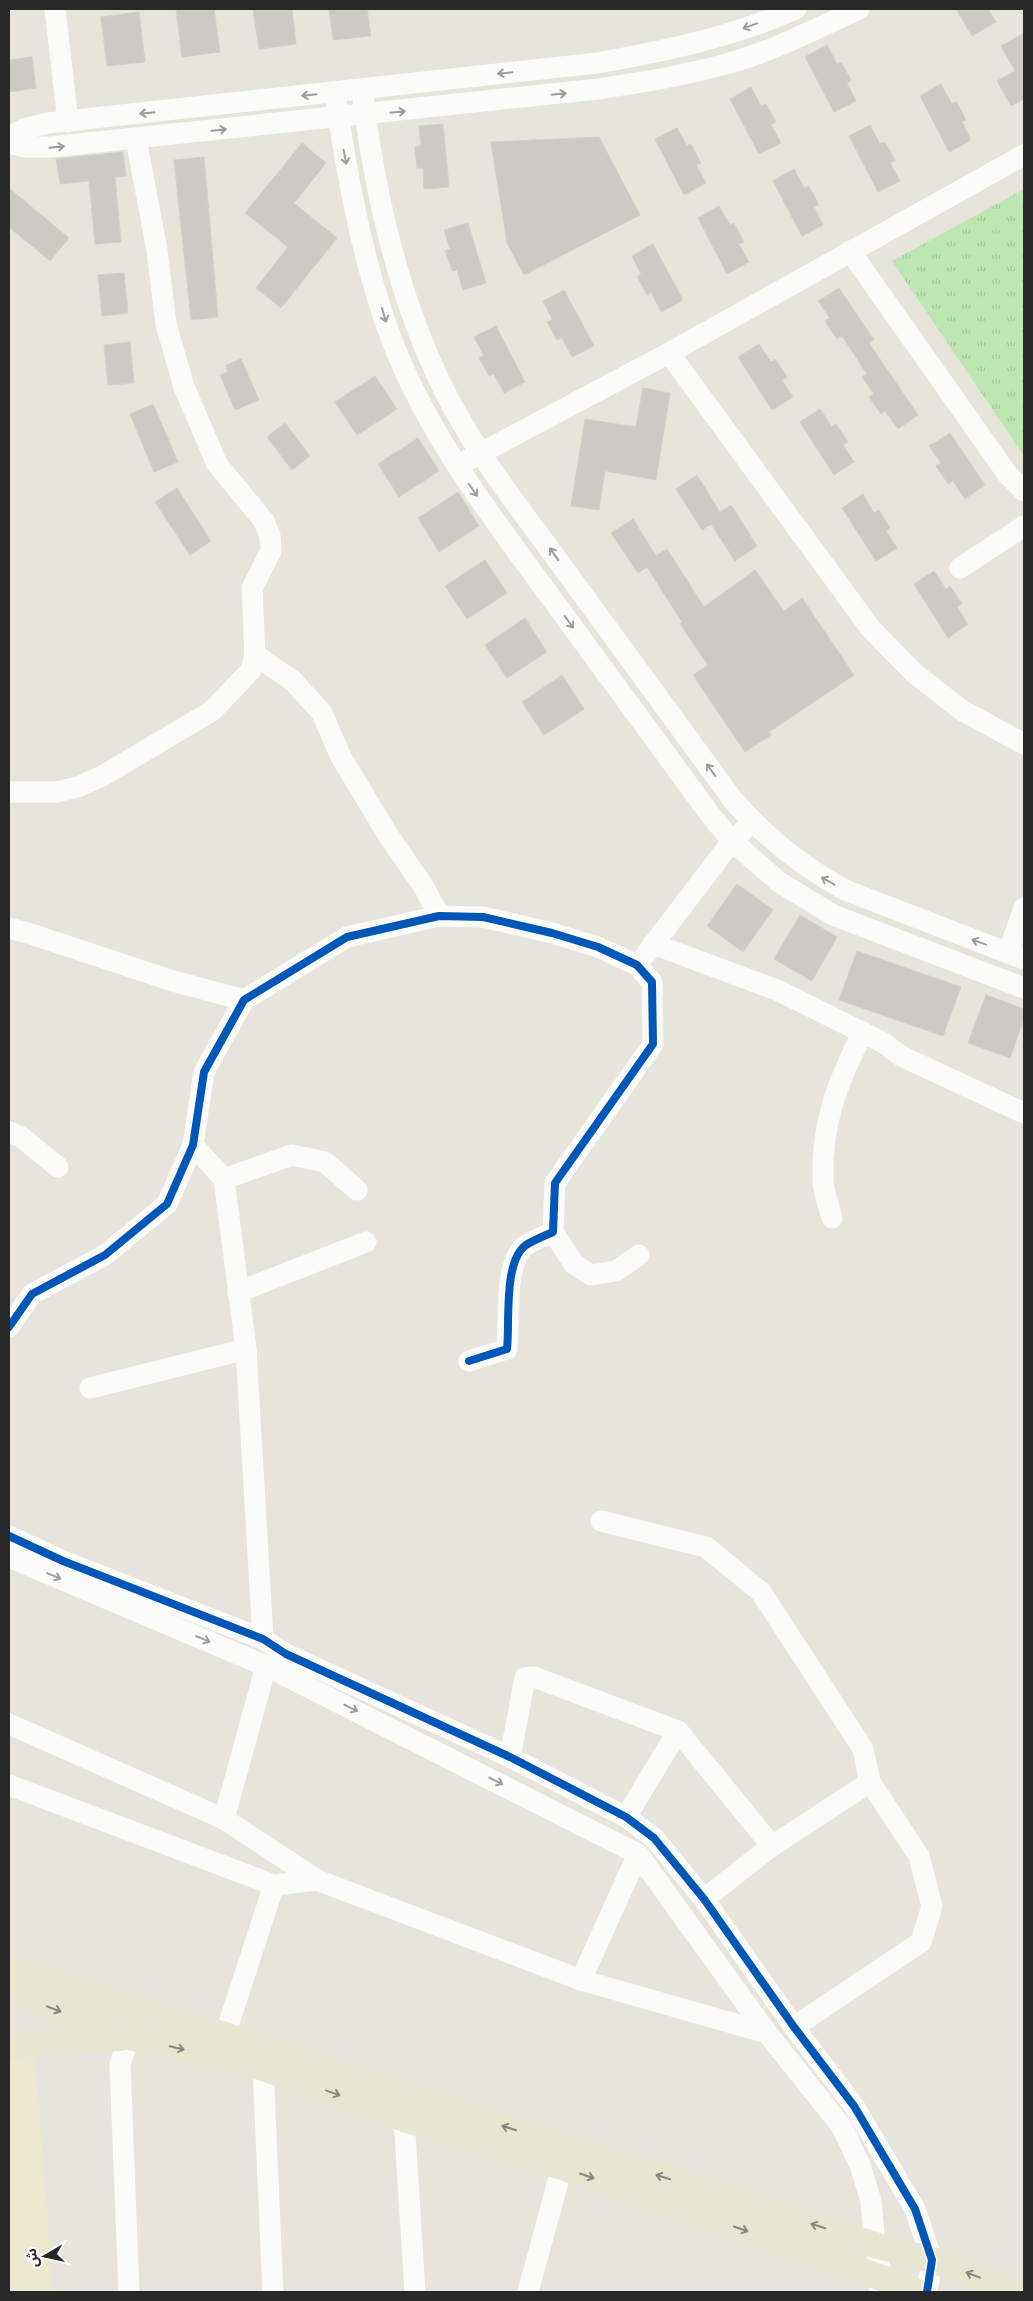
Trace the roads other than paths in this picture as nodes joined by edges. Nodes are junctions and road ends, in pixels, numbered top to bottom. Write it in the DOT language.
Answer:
graph roads {
  1 [pos="55,9"];
  2 [pos="796,9"];
  3 [pos="860,9"];
  4 [pos="362,89"];
  5 [pos="335,92"];
  6 [pos="365,115"];
  7 [pos="338,118"];
  8 [pos="68,122"];
  9 [pos="9,137"];
  10 [pos="136,139"];
  11 [pos="9,143"];
  12 [pos="1024,155"];
  13 [pos="850,251"];
  14 [pos="669,352"];
  15 [pos="480,453"];
  16 [pos="457,467"];
  17 [pos="1024,490"];
  18 [pos="1024,526"];
  19 [pos="960,568"];
  20 [pos="256,655"];
  21 [pos="1024,744"];
  22 [pos="9,792"];
  23 [pos="752,822"];
  24 [pos="732,841"];
  25 [pos="1024,908"];
  26 [pos="439,916"];
  27 [pos="9,928"];
  28 [pos="653,944"];
  29 [pos="1016,956"];
  30 [pos="637,966"];
  31 [pos="984,973"];
  32 [pos="1019,986"];
  33 [pos="244,1000"];
  34 [pos="863,1032"];
  35 [pos="1024,1113"];
  36 [pos="9,1132"];
  37 [pos="193,1145"];
  38 [pos="58,1167"];
  39 [pos="224,1179"];
  40 [pos="357,1190"];
  41 [pos="832,1218"];
  42 [pos="553,1232"];
  43 [pos="366,1242"];
  44 [pos="639,1255"];
  45 [pos="238,1292"];
  46 [pos="9,1327"];
  47 [pos="246,1349"];
  48 [pos="469,1361"];
  49 [pos="90,1388"];
  50 [pos="601,1521"];
  51 [pos="9,1536"];
  52 [pos="9,1558"];
  53 [pos="263,1639"];
  54 [pos="266,1666"];
  55 [pos="9,1724"];
  56 [pos="678,1732"];
  57 [pos="510,1757"];
  58 [pos="870,1782"];
  59 [pos="9,1787"];
  60 [pos="626,1818"];
  61 [pos="224,1819"];
  62 [pos="772,1846"];
  63 [pos="638,1854"];
  64 [pos="317,1880"];
  65 [pos="274,1885"];
  66 [pos="704,1899"];
  67 [pos="9,1966"];
  68 [pos="581,1980"];
  69 [pos="9,1991"];
  70 [pos="774,1996"];
  71 [pos="752,2012"];
  72 [pos="794,2027"];
  73 [pos="767,2033"];
  74 [pos="225,2035"];
  75 [pos="129,2037"];
  76 [pos="9,2045"];
  77 [pos="263,2068"];
  78 [pos="404,2119"];
  79 [pos="562,2167"];
  80 [pos="875,2245"];
  81 [pos="932,2260"];
  82 [pos="881,2285"];
  83 [pos="129,2292"];
  84 [pos="273,2292"];
  85 [pos="415,2292"];
  86 [pos="528,2292"];
  87 [pos="917,2292"];
  88 [pos="928,2292"];
  89 [pos="1019,2292"];
  1 -- 8 [label="street"];
  2 -- 4 [label="street, one-way"];
  6 -- 3 [label="street, one-way"];
  4 -- 5 [label="street"];
  4 -- 6 [label="street"];
  5 -- 7 [label="street"];
  5 -- 8 [label="street, one-way"];
  6 -- 7 [label="street"];
  6 -- 15 [label="street"];
  10 -- 7 [label="street, one-way"];
  7 -- 16 [label="street, one-way"];
  8 -- 9 [label="street"];
  11 -- 10 [label="street, one-way"];
  10 -- 20 [label="street"];
  12 -- 13 [label="street"];
  13 -- 14 [label="street"];
  13 -- 17 [label="street"];
  14 -- 15 [label="street"];
  14 -- 21 [label="street"];
  15 -- 16 [label="street"];
  23 -- 15 [label="street, one-way"];
  16 -- 24 [label="street, one-way"];
  18 -- 19 [label="street"];
  20 -- 22 [label="street"];
  20 -- 26 [label="street"];
  23 -- 24 [label="street"];
  29 -- 23 [label="street, one-way"];
  24 -- 28 [label="street"];
  24 -- 31 [label="street"];
  25 -- 29 [label="street"];
  26 -- 30 [label="street"];
  26 -- 33 [label="street"];
  27 -- 33 [label="street"];
  28 -- 30 [label="street"];
  28 -- 34 [label="street"];
  29 -- 31 [label="street"];
  29 -- 32 [label="street"];
  30 -- 42 [label="street"];
  31 -- 32 [label="street"];
  33 -- 37 [label="street"];
  34 -- 35 [label="street"];
  34 -- 41 [label="street"];
  36 -- 38 [label="street"];
  37 -- 39 [label="street"];
  37 -- 46 [label="street"];
  39 -- 40 [label="street"];
  39 -- 45 [label="street"];
  42 -- 44 [label="street"];
  42 -- 48 [label="street"];
  43 -- 45 [label="street"];
  45 -- 47 [label="street"];
  47 -- 49 [label="street"];
  47 -- 53 [label="street"];
  50 -- 58 [label="street"];
  51 -- 53 [label="street"];
  52 -- 54 [label="street, one-way"];
  53 -- 57 [label="street"];
  54 -- 61 [label="street"];
  54 -- 63 [label="street, one-way"];
  55 -- 61 [label="street"];
  56 -- 57 [label="street"];
  56 -- 60 [label="street"];
  56 -- 62 [label="street"];
  57 -- 60 [label="street"];
  58 -- 62 [label="street"];
  58 -- 72 [label="street"];
  59 -- 65 [label="street"];
  60 -- 66 [label="street"];
  61 -- 64 [label="street"];
  62 -- 66 [label="street"];
  63 -- 68 [label="street"];
  63 -- 71 [label="street"];
  64 -- 65 [label="street"];
  64 -- 68 [label="street"];
  65 -- 74 [label="street"];
  66 -- 70 [label="street"];
  67 -- 74 [label="main road"];
  68 -- 73 [label="street"];
  69 -- 75 [label="main road, one-way"];
  70 -- 71 [label="street"];
  70 -- 72 [label="street"];
  71 -- 73 [label="street"];
  72 -- 81 [label="street"];
  73 -- 80 [label="street"];
  80 -- 74 [label="main road, one-way"];
  75 -- 76 [label="main road"];
  75 -- 77 [label="main road, one-way"];
  75 -- 83 [label="street"];
  77 -- 78 [label="main road, one-way"];
  77 -- 84 [label="street"];
  78 -- 79 [label="main road"];
  78 -- 85 [label="street"];
  79 -- 82 [label="main road, one-way"];
  79 -- 86 [label="street"];
  80 -- 81 [label="main road"];
  80 -- 82 [label="street"];
  81 -- 88 [label="street"];
  89 -- 81 [label="main road, one-way"];
  82 -- 87 [label="main road"];
}
